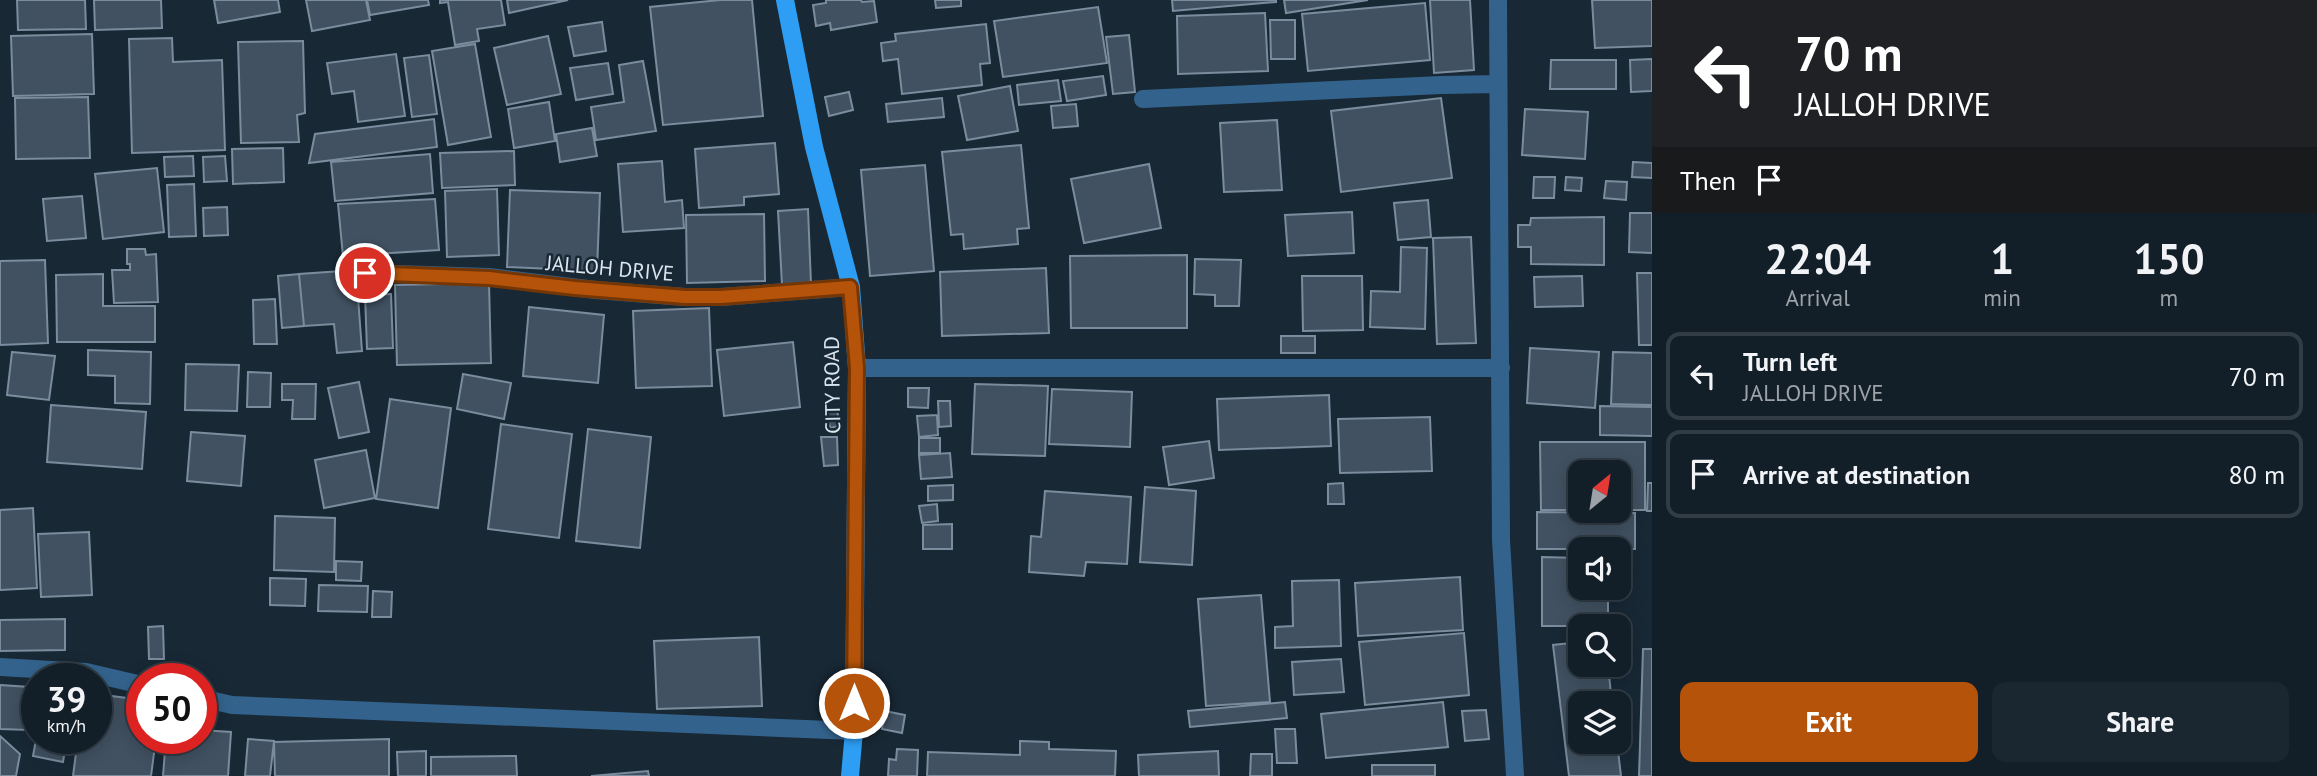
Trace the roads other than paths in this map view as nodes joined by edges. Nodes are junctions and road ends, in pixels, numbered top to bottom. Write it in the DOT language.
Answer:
graph roads {
  1 [pos="785,0"];
  2 [pos="1498,0"];
  3 [pos="1498,84"];
  4 [pos="1143,99"];
  5 [pos="365,273"];
  6 [pos="850,287"];
  7 [pos="857,368"];
  8 [pos="1501,368"];
  9 [pos="0,667"];
  10 [pos="126,681"];
  11 [pos="217,702"];
  12 [pos="854,731"];
  13 [pos="850,776"];
  14 [pos="1515,776"];
  1 -- 6 [label="main road, CITY ROAD"];
  2 -- 3 [label="street"];
  3 -- 4 [label="street"];
  3 -- 8 [label="street"];
  5 -- 6 [label="street, JALLOH DRIVE"];
  6 -- 7 [label="main road, CITY ROAD"];
  7 -- 8 [label="street"];
  7 -- 12 [label="main road, CITY ROAD"];
  8 -- 14 [label="street"];
  9 -- 10 [label="street"];
  11 -- 12 [label="street"];
  12 -- 13 [label="main road, CITY ROAD"];
}
